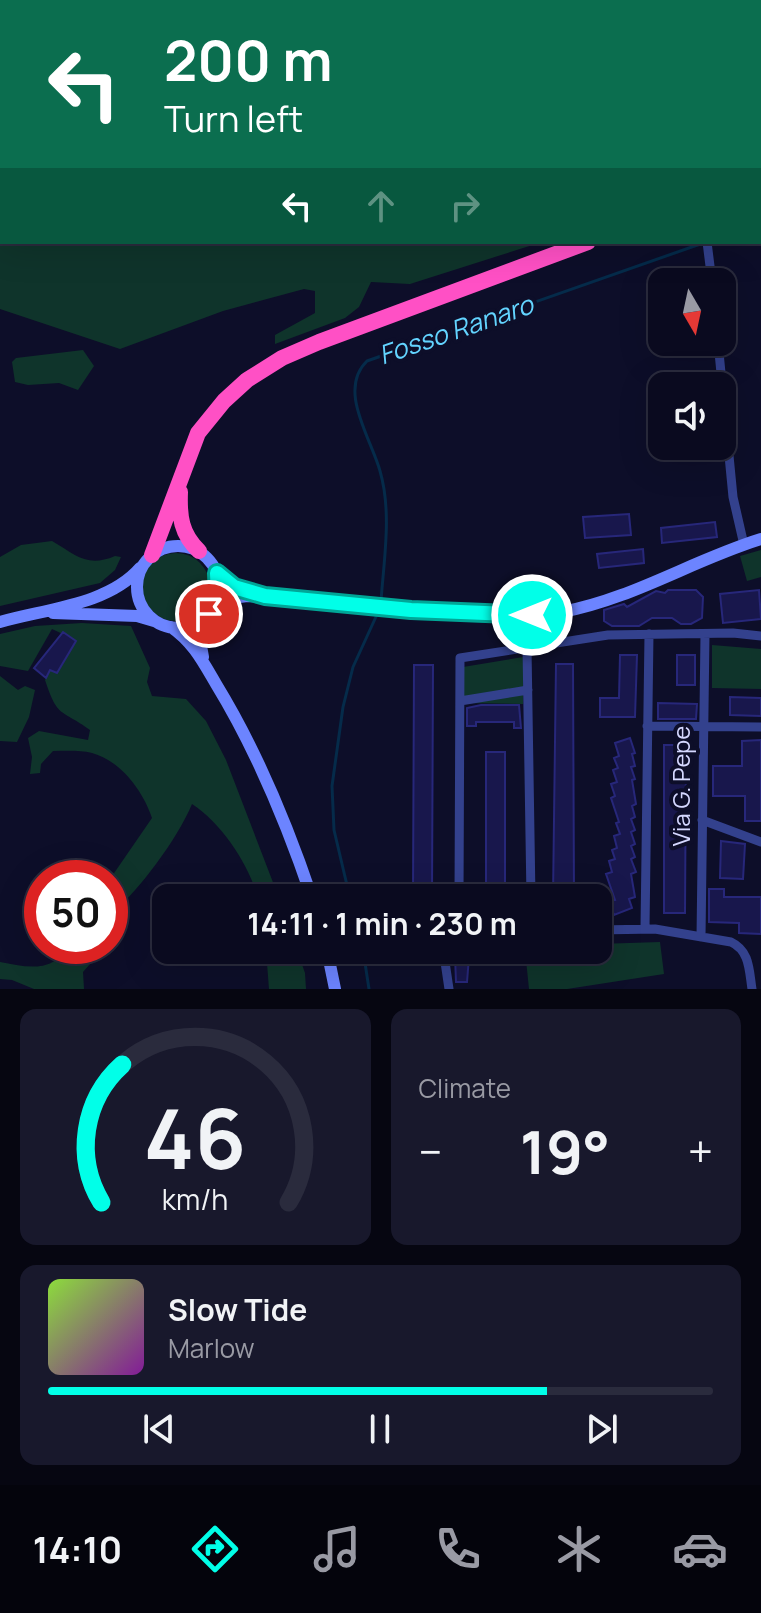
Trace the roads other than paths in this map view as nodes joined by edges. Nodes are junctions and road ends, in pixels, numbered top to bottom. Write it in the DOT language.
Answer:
graph roads {
  1 [pos="583,244"];
  2 [pos="707,244"];
  3 [pos="710,268"];
  4 [pos="719,356"];
  5 [pos="182,479"];
  6 [pos="761,539"];
  7 [pos="744,545"];
  8 [pos="199,551"];
  9 [pos="147,560"];
  10 [pos="217,573"];
  11 [pos="265,596"];
  12 [pos="214,608"];
  13 [pos="34,613"];
  14 [pos="532,615"];
  15 [pos="501,616"];
  16 [pos="204,619"];
  17 [pos="0,622"];
  18 [pos="164,625"];
  19 [pos="649,634"];
  20 [pos="705,634"];
  21 [pos="761,636"];
  22 [pos="527,648"];
  23 [pos="206,667"];
  24 [pos="528,690"];
  25 [pos="460,701"];
  26 [pos="647,726"];
  27 [pos="702,727"];
  28 [pos="761,727"];
  29 [pos="702,820"];
  30 [pos="761,842"];
  31 [pos="307,884"];
  32 [pos="459,884"];
  33 [pos="531,884"];
  34 [pos="645,928"];
  35 [pos="612,929"];
  36 [pos="701,937"];
  37 [pos="330,964"];
  38 [pos="445,964"];
  39 [pos="335,989"];
  40 [pos="449,989"];
  41 [pos="752,989"];
  1 -- 5 [label="highway"];
  2 -- 3 [label="street"];
  4 -- 7 [label="street"];
  5 -- 8 [label="highway"];
  5 -- 9 [label="highway"];
  6 -- 7 [label="main road"];
  7 -- 14 [label="main road"];
  8 -- 9 [label="main road"];
  8 -- 10 [label="main road"];
  9 -- 13 [label="main road"];
  9 -- 18 [label="main road"];
  10 -- 11 [label="main road"];
  10 -- 12 [label="main road"];
  11 -- 12 [label="main road"];
  11 -- 15 [label="main road"];
  12 -- 16 [label="main road"];
  13 -- 17 [label="main road"];
  13 -- 18 [label="main road"];
  14 -- 15 [label="main road"];
  14 -- 22 [label="street"];
  15 -- 22 [label="street"];
  16 -- 18 [label="main road"];
  16 -- 23 [label="main road"];
  18 -- 23 [label="main road"];
  19 -- 20 [label="street"];
  19 -- 22 [label="street"];
  19 -- 26 [label="street"];
  20 -- 21 [label="street"];
  20 -- 27 [label="street, Via G. Pepe"];
  22 -- 24 [label="street"];
  22 -- 25 [label="street"];
  23 -- 31 [label="main road"];
  24 -- 25 [label="street"];
  24 -- 33 [label="street"];
  25 -- 32 [label="street"];
  26 -- 27 [label="street"];
  26 -- 34 [label="street"];
  27 -- 28 [label="street"];
  27 -- 29 [label="street, Via G. Pepe"];
  29 -- 30 [label="street"];
  29 -- 36 [label="street, Via G. Pepe"];
  34 -- 35 [label="street"];
  34 -- 36 [label="street"];
  36 -- 41 [label="street"];
  37 -- 39 [label="main road"];
  38 -- 40 [label="street"];
}
